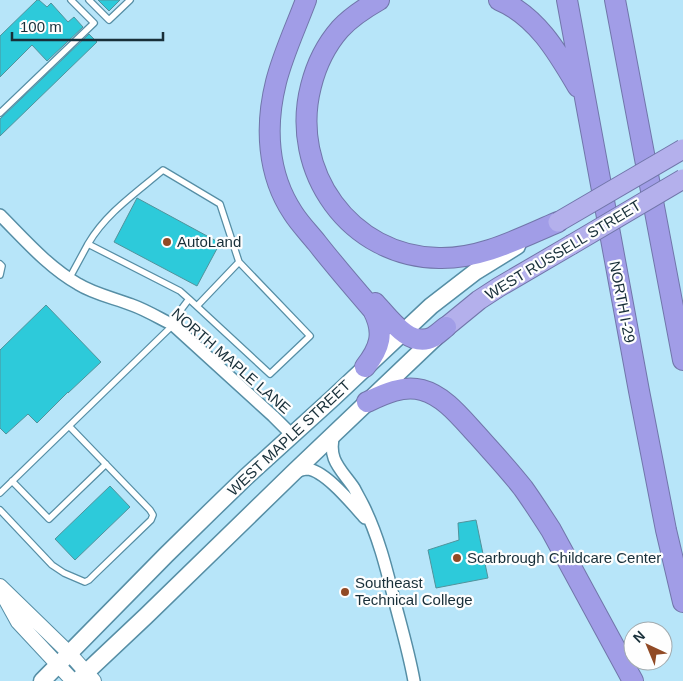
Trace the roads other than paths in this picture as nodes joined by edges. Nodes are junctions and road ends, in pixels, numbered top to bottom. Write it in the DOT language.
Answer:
graph roads {
  1 [pos="71,0"];
  2 [pos="90,0"];
  3 [pos="130,0"];
  4 [pos="306,0"];
  5 [pos="379,0"];
  6 [pos="499,0"];
  7 [pos="567,0"];
  8 [pos="615,0"];
  9 [pos="584,97"];
  10 [pos="0,114"];
  11 [pos="683,149"];
  12 [pos="683,179"];
  13 [pos="2,220"];
  14 [pos="558,222"];
  15 [pos="656,222"];
  16 [pos="315,240"];
  17 [pos="88,244"];
  18 [pos="239,262"];
  19 [pos="0,264"];
  20 [pos="0,275"];
  21 [pos="69,279"];
  22 [pos="189,298"];
  23 [pos="197,306"];
  24 [pos="683,306"];
  25 [pos="172,325"];
  26 [pos="446,327"];
  27 [pos="403,332"];
  28 [pos="683,360"];
  29 [pos="365,367"];
  30 [pos="367,402"];
  31 [pos="69,426"];
  32 [pos="335,432"];
  33 [pos="293,436"];
  34 [pos="106,464"];
  35 [pos="294,472"];
  36 [pos="12,481"];
  37 [pos="0,493"];
  38 [pos="0,510"];
  39 [pos="374,529"];
  40 [pos="0,586"];
  41 [pos="0,590"];
  42 [pos="683,602"];
  43 [pos="69,653"];
  44 [pos="58,665"];
  45 [pos="83,679"];
  46 [pos="42,681"];
  47 [pos="414,681"];
  48 [pos="634,681"];
  1 -- 10 [label="lane"];
  2 -- 3 [label="lane"];
  4 -- 16 [label="highway"];
  5 -- 14 [label="highway"];
  6 -- 9 [label="highway"];
  7 -- 9 [label="highway, NORTH I-29"];
  8 -- 15 [label="highway"];
  9 -- 42 [label="highway, NORTH I-29"];
  11 -- 14 [label="highway, WEST RUSSELL STREET, bridge"];
  12 -- 26 [label="highway, WEST RUSSELL STREET, bridge"];
  13 -- 21 [label="street, NORTH MAPLE LANE"];
  14 -- 27 [label="main road, WEST MAPLE STREET"];
  15 -- 24 [label="highway"];
  15 -- 28 [label="highway"];
  16 -- 27 [label="highway"];
  16 -- 29 [label="highway"];
  17 -- 18 [label="lane"];
  17 -- 21 [label="lane"];
  17 -- 22 [label="lane"];
  18 -- 23 [label="lane"];
  18 -- 23 [label="lane"];
  19 -- 20 [label="lane"];
  21 -- 25 [label="street, NORTH MAPLE LANE"];
  22 -- 23 [label="lane"];
  22 -- 25 [label="lane"];
  25 -- 31 [label="lane"];
  25 -- 33 [label="street, NORTH MAPLE LANE"];
  26 -- 27 [label="highway"];
  26 -- 30 [label="main road, WEST MAPLE STREET"];
  27 -- 29 [label="main road, WEST MAPLE STREET"];
  29 -- 33 [label="main road, WEST MAPLE STREET"];
  30 -- 32 [label="main road, WEST MAPLE STREET"];
  30 -- 48 [label="highway"];
  31 -- 34 [label="lane"];
  31 -- 36 [label="lane"];
  32 -- 35 [label="main road, WEST MAPLE STREET"];
  32 -- 39 [label="street"];
  33 -- 43 [label="main road, WEST MAPLE STREET"];
  34 -- 36 [label="lane"];
  34 -- 38 [label="lane"];
  35 -- 39 [label="street"];
  35 -- 45 [label="main road, WEST MAPLE STREET"];
  36 -- 37 [label="lane"];
  39 -- 47 [label="street"];
  40 -- 43 [label="street"];
  41 -- 44 [label="street"];
  43 -- 44 [label="main road, WEST MAPLE STREET"];
  43 -- 45 [label="street"];
  44 -- 45 [label="street"];
  44 -- 46 [label="main road, WEST MAPLE STREET"];
}
